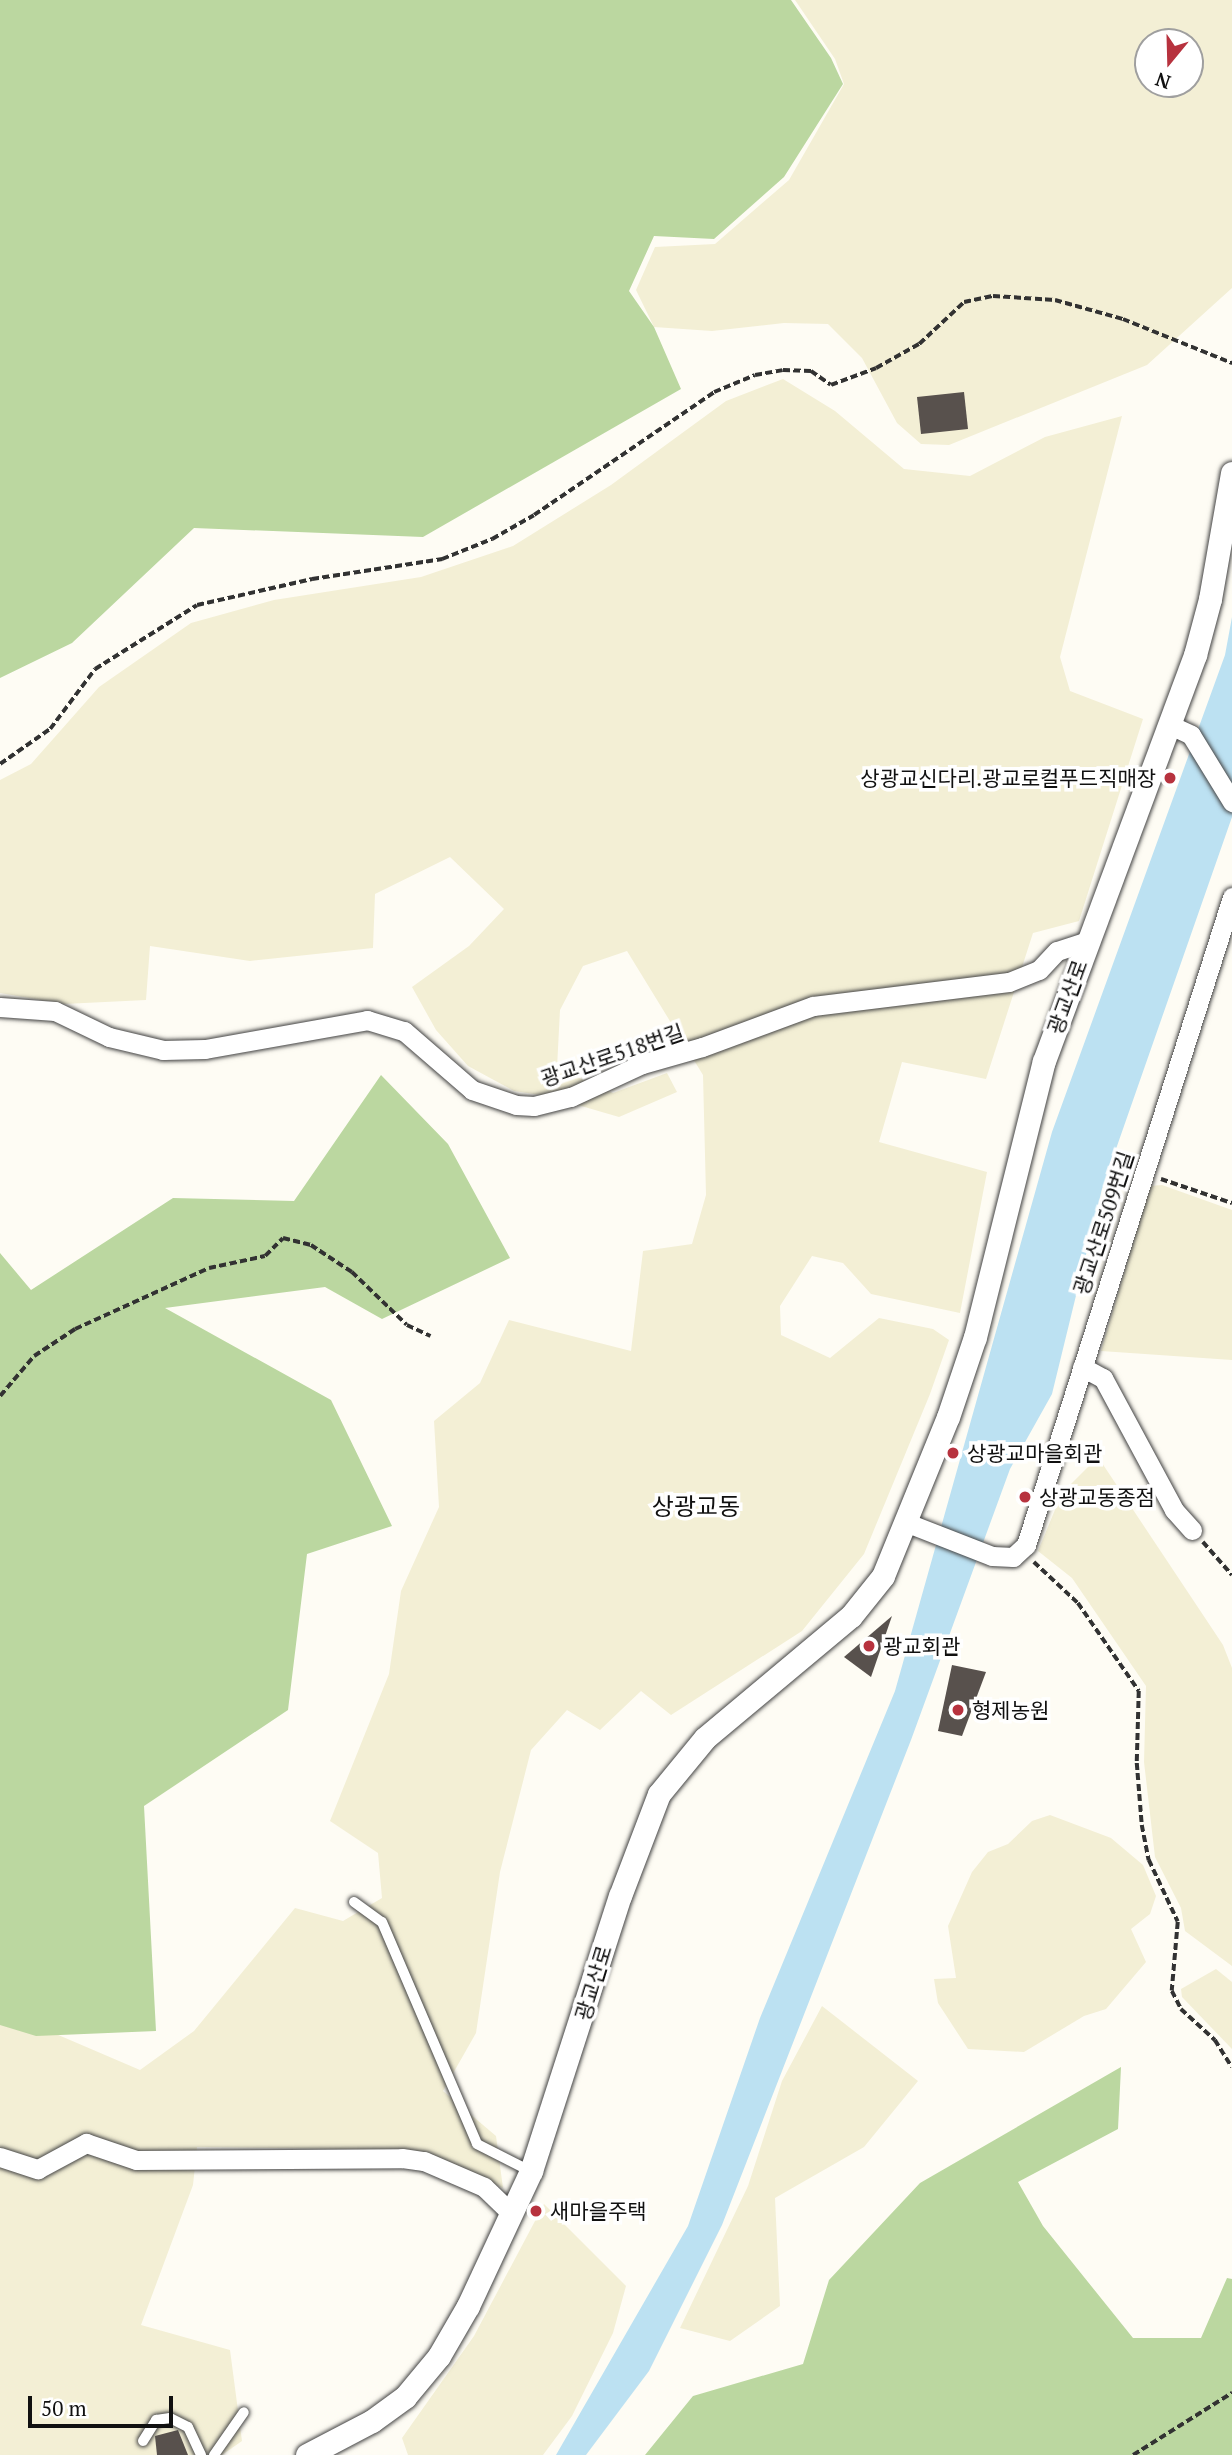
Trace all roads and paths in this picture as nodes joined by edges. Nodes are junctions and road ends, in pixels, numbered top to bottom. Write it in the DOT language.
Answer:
graph roads {
  1 [pos="1232,363"];
  2 [pos="1232,473"];
  3 [pos="1180,730"];
  4 [pos="0,764"];
  5 [pos="1232,802"];
  6 [pos="1232,897"];
  7 [pos="1087,941"];
  8 [pos="0,1007"];
  9 [pos="1142,1176"];
  10 [pos="1232,1203"];
  11 [pos="431,1336"];
  12 [pos="1082,1367"];
  13 [pos="0,1396"];
  14 [pos="905,1521"];
  15 [pos="1192,1530"];
  16 [pos="1017,1555"];
  17 [pos="1232,1575"];
  18 [pos="354,1902"];
  19 [pos="1232,2067"];
  20 [pos="0,2157"];
  21 [pos="531,2171"];
  22 [pos="512,2214"];
  23 [pos="1232,2393"];
  24 [pos="244,2412"];
  25 [pos="143,2441"];
  26 [pos="201,2455"];
  27 [pos="214,2455"];
  28 [pos="307,2455"];
  29 [pos="1133,2455"];
  1 -- 4 [label="path"];
  2 -- 3 [label="street, 광교산로"];
  3 -- 5 [label="street"];
  3 -- 7 [label="street, 광교산로"];
  6 -- 9 [label="street, 광교산로509번길"];
  7 -- 8 [label="street, 광교산로518번길"];
  7 -- 14 [label="street, 광교산로"];
  9 -- 10 [label="path"];
  9 -- 12 [label="street, 광교산로509번길"];
  11 -- 13 [label="path"];
  12 -- 15 [label="street"];
  12 -- 16 [label="street, 광교산로509번길"];
  14 -- 16 [label="street"];
  14 -- 21 [label="street, 광교산로"];
  15 -- 17 [label="path"];
  16 -- 19 [label="path"];
  18 -- 21 [label="lane"];
  20 -- 22 [label="street"];
  21 -- 22 [label="street, 광교산로"];
  22 -- 28 [label="street, 광교산로"];
  23 -- 29 [label="path"];
  24 -- 27 [label="lane"];
  25 -- 26 [label="lane"];
}
